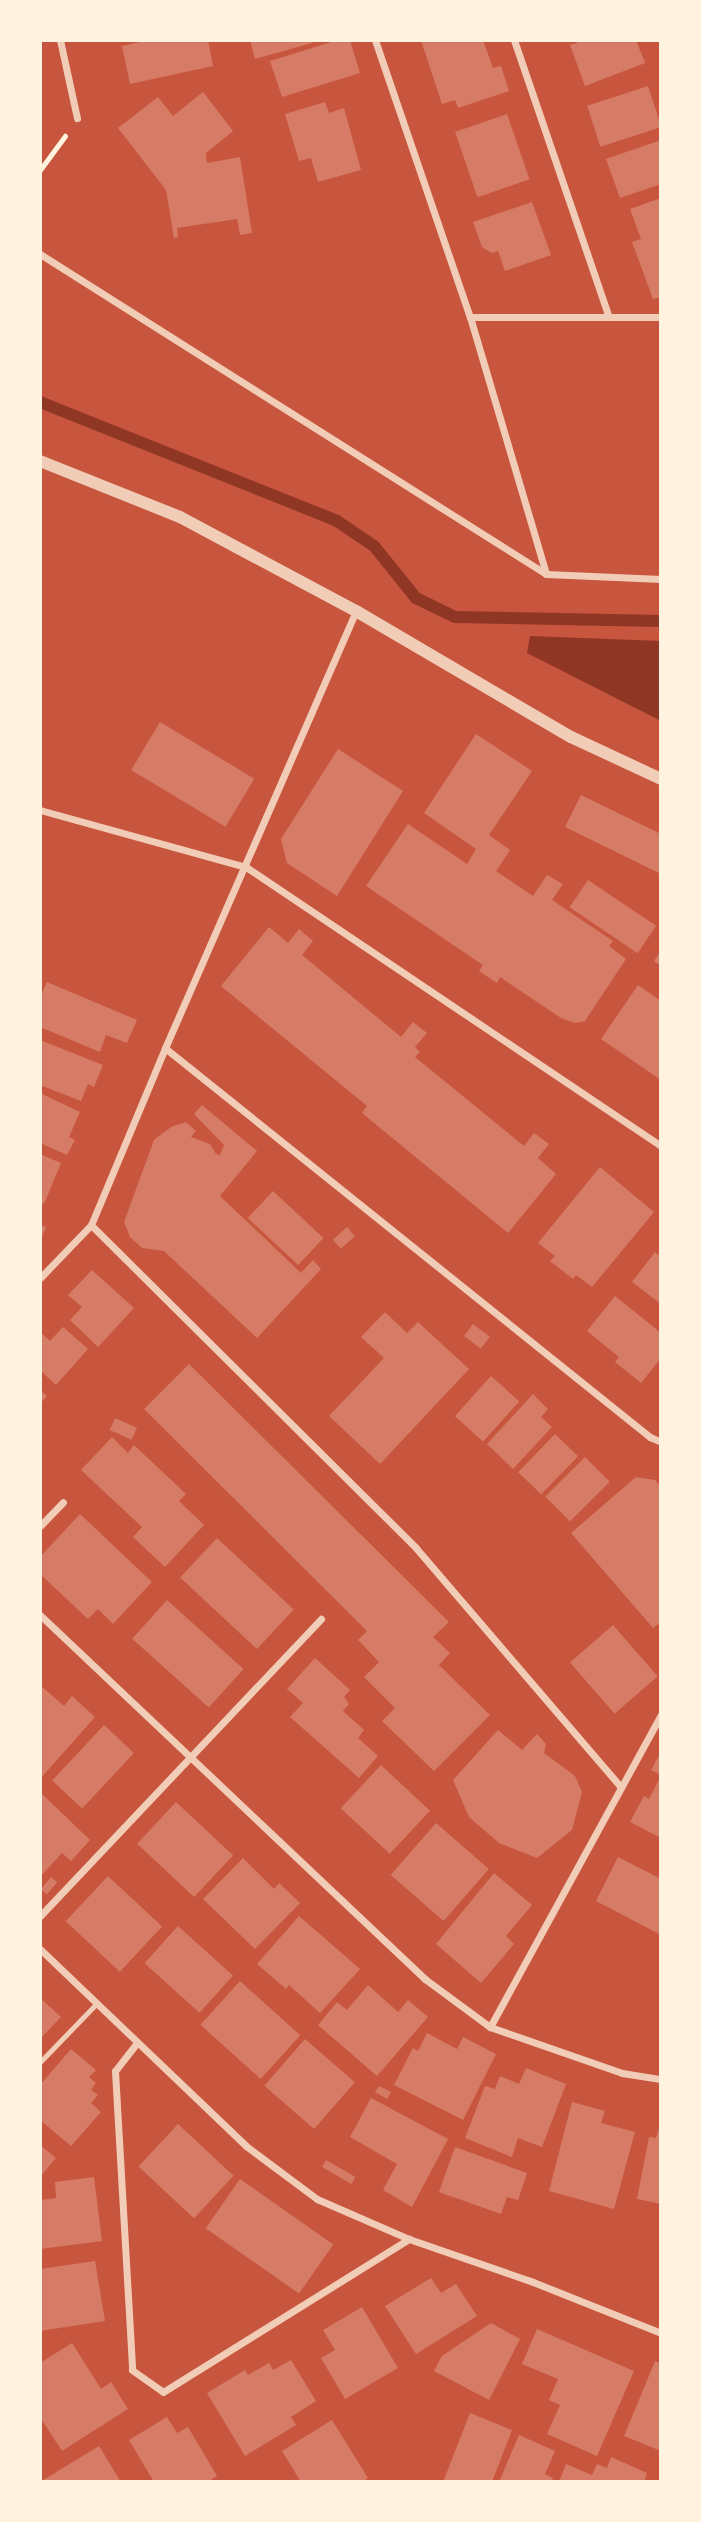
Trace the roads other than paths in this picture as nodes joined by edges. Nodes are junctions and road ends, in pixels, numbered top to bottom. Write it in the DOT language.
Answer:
graph roads {
  1 [pos="60,40"];
  2 [pos="375,40"];
  3 [pos="514,40"];
  4 [pos="77,118"];
  5 [pos="40,254"];
  6 [pos="608,314"];
  7 [pos="470,317"];
  8 [pos="661,317"];
  9 [pos="40,461"];
  10 [pos="546,574"];
  11 [pos="661,579"];
  12 [pos="356,611"];
  13 [pos="661,779"];
  14 [pos="40,810"];
  15 [pos="246,867"];
  16 [pos="164,1048"];
  17 [pos="661,1146"];
  18 [pos="91,1225"];
  19 [pos="40,1278"];
  20 [pos="661,1442"];
  21 [pos="63,1502"];
  22 [pos="40,1526"];
  23 [pos="40,1615"];
  24 [pos="321,1619"];
  25 [pos="661,1715"];
  26 [pos="191,1756"];
  27 [pos="621,1787"];
  28 [pos="40,1916"];
  29 [pos="40,1949"];
  30 [pos="96,2004"];
  31 [pos="490,2026"];
  32 [pos="136,2044"];
  33 [pos="40,2062"];
  34 [pos="661,2079"];
  35 [pos="410,2239"];
  36 [pos="661,2333"];
  1 -- 4 [label="street"];
  2 -- 7 [label="street"];
  3 -- 6 [label="street"];
  5 -- 10 [label="street"];
  6 -- 7 [label="street"];
  6 -- 8 [label="street"];
  7 -- 10 [label="street"];
  9 -- 12 [label="street"];
  10 -- 11 [label="street"];
  12 -- 13 [label="street"];
  12 -- 15 [label="street"];
  14 -- 15 [label="street"];
  15 -- 16 [label="street"];
  15 -- 17 [label="street"];
  16 -- 18 [label="street"];
  16 -- 20 [label="street"];
  18 -- 19 [label="street"];
  18 -- 27 [label="street"];
  21 -- 22 [label="street"];
  23 -- 26 [label="street"];
  24 -- 26 [label="street"];
  25 -- 27 [label="street"];
  26 -- 28 [label="street"];
  26 -- 31 [label="street"];
  27 -- 31 [label="street"];
  29 -- 30 [label="street"];
  30 -- 32 [label="street"];
  30 -- 33 [label="lane"];
  31 -- 34 [label="street"];
  32 -- 35 [label="street"];
  32 -- 35 [label="street"];
  35 -- 36 [label="street"];
}
